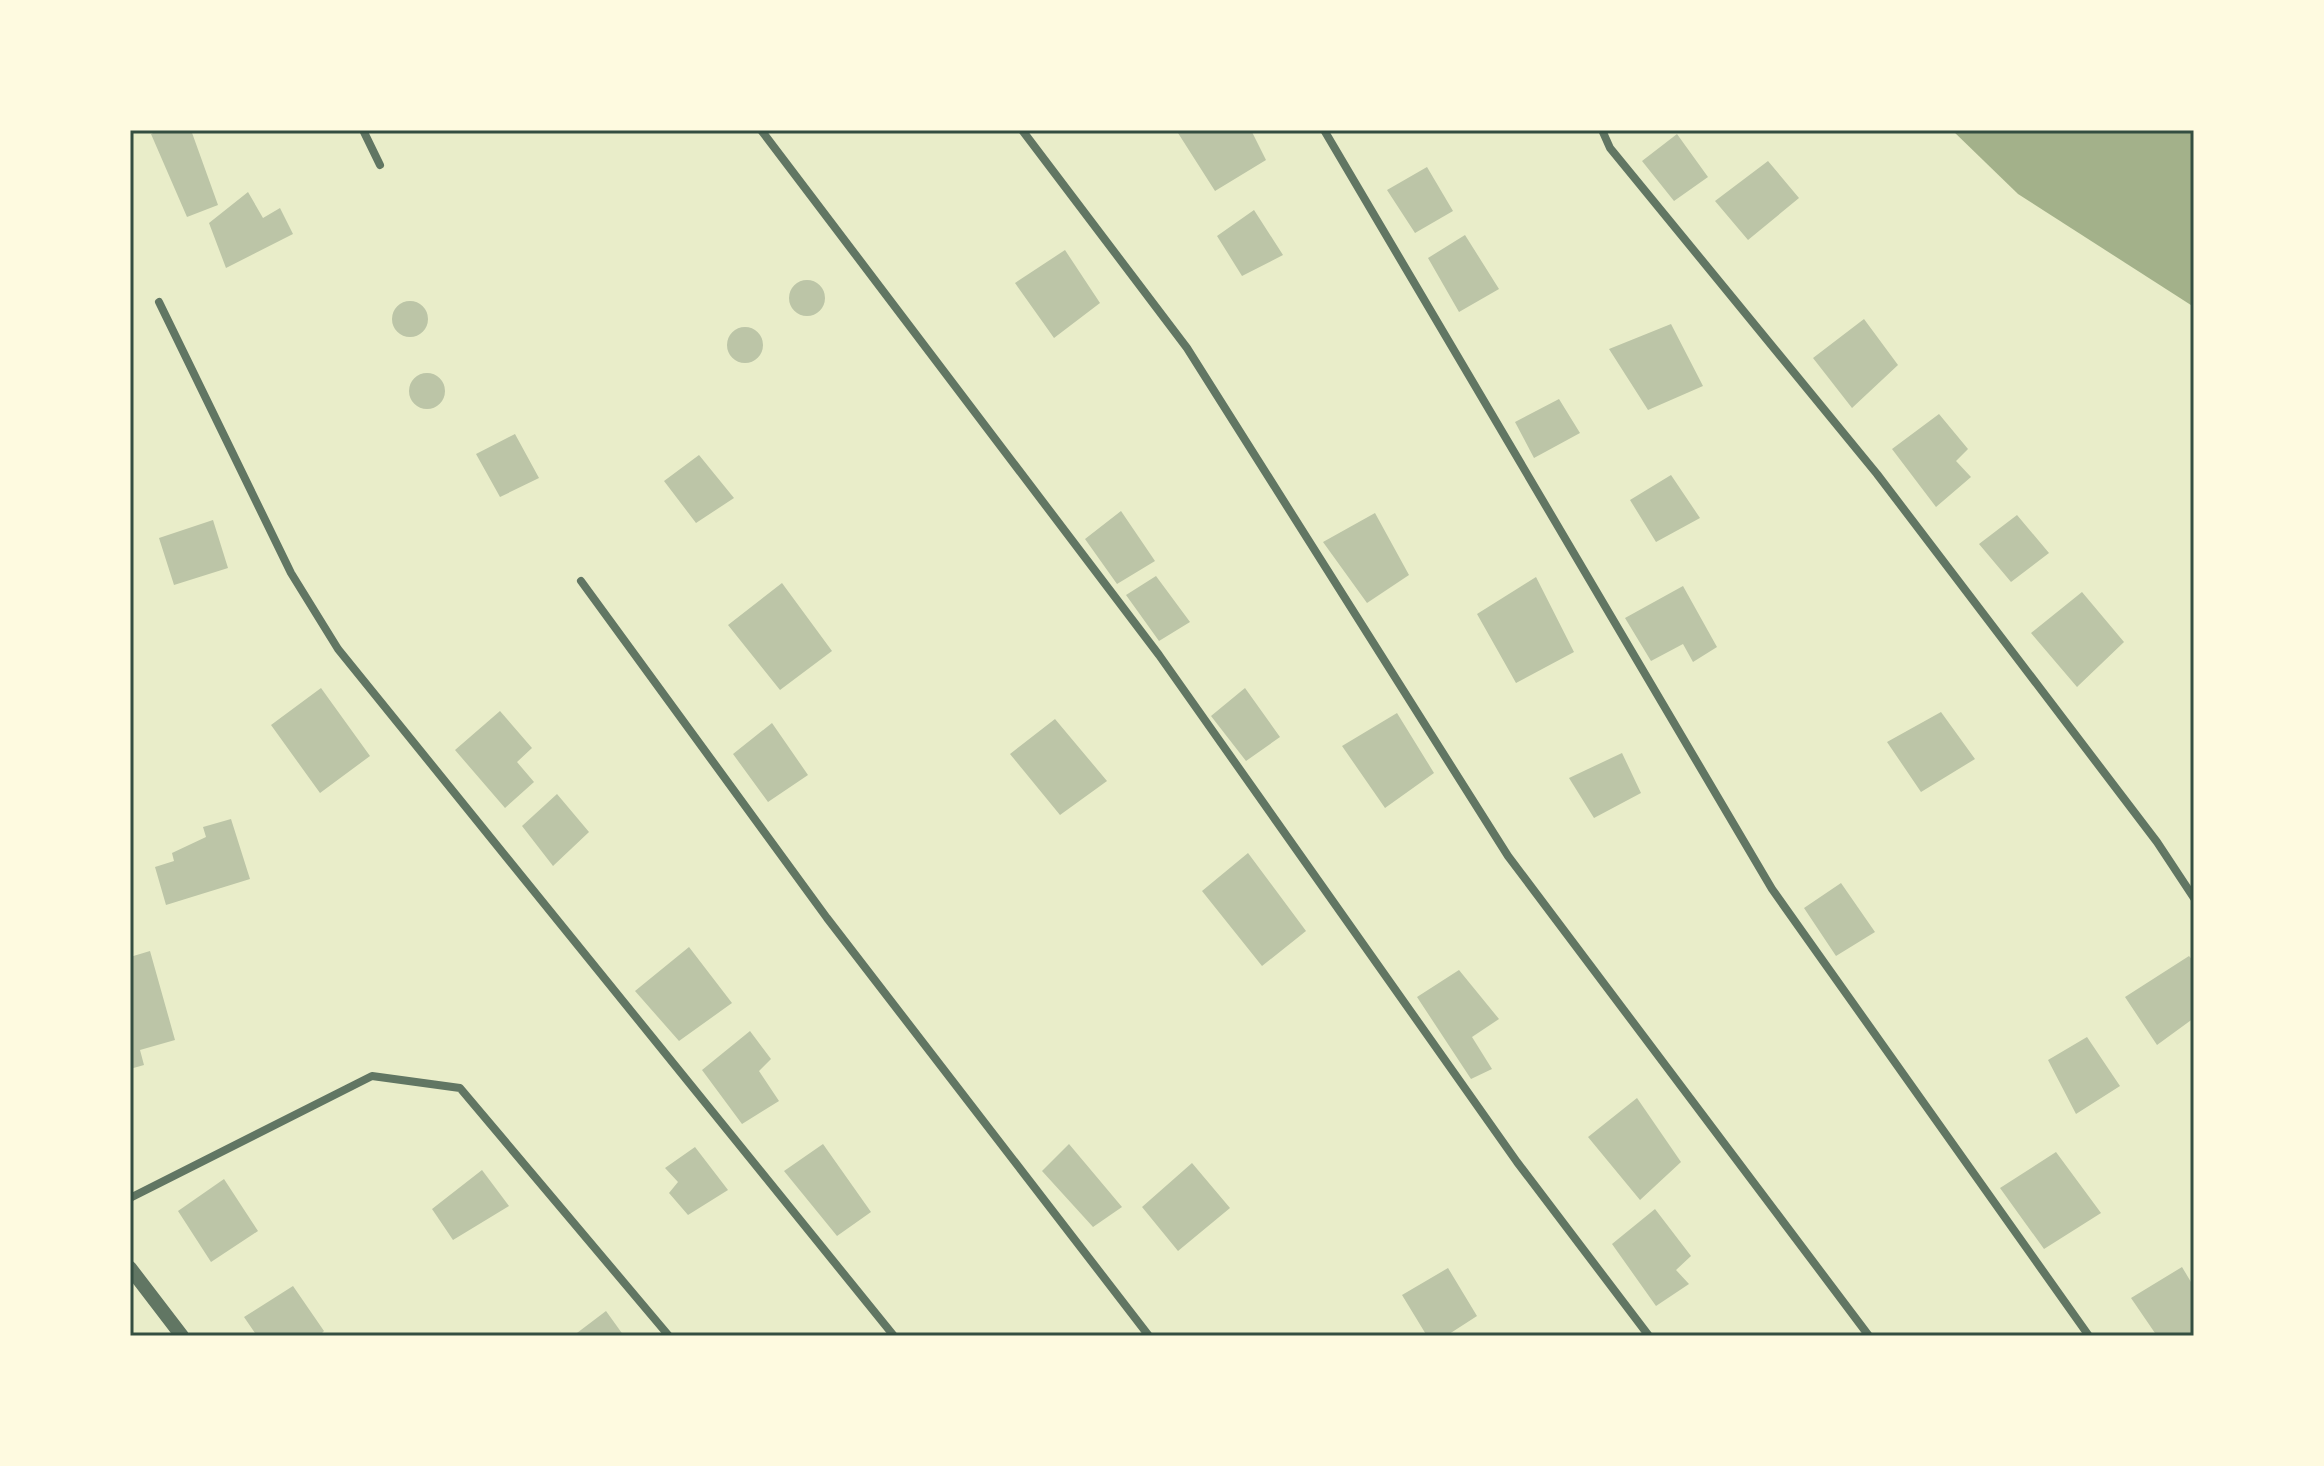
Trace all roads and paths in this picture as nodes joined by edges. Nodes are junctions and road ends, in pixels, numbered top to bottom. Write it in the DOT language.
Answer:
graph roads {
  1 [pos="363,130"];
  2 [pos="761,130"];
  3 [pos="1022,130"];
  4 [pos="1324,130"];
  5 [pos="1602,130"];
  6 [pos="380,165"];
  7 [pos="159,302"];
  8 [pos="581,581"];
  9 [pos="2194,898"];
  10 [pos="130,1198"];
  11 [pos="130,1268"];
  12 [pos="182,1336"];
  13 [pos="669,1336"];
  14 [pos="894,1336"];
  15 [pos="1149,1336"];
  16 [pos="1649,1336"];
  17 [pos="1869,1336"];
  18 [pos="2089,1336"];
  1 -- 6 [label="street"];
  2 -- 16 [label="street"];
  3 -- 17 [label="street"];
  4 -- 18 [label="street"];
  5 -- 9 [label="street"];
  7 -- 14 [label="street"];
  8 -- 15 [label="street"];
  10 -- 13 [label="street"];
  11 -- 12 [label="street"];
}
